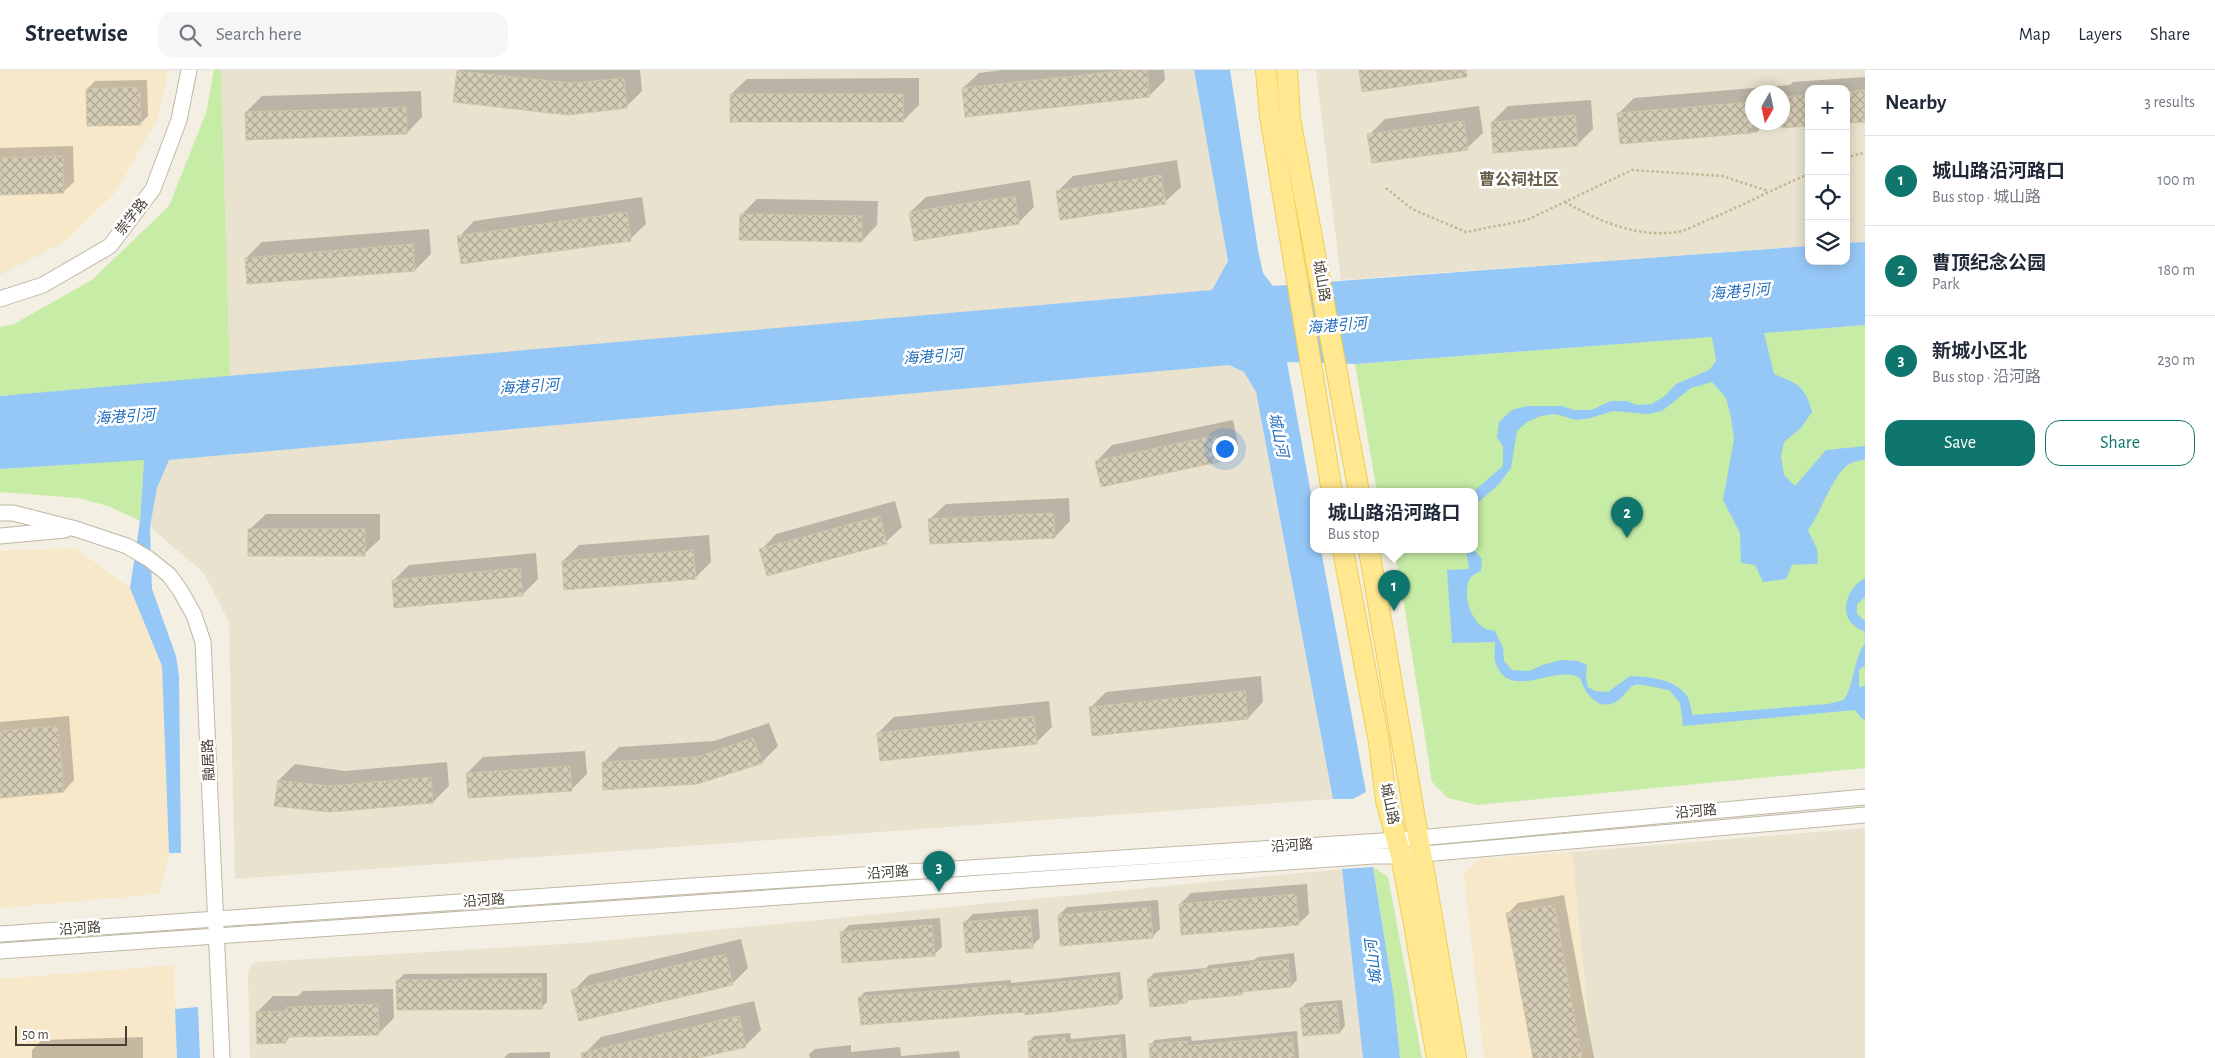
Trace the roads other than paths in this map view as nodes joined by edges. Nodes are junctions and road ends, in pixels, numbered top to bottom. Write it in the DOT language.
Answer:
graph roads {
  1 [pos="188,70"];
  2 [pos="1266,70"];
  3 [pos="1287,70"];
  4 [pos="0,299"];
  5 [pos="1331,488"];
  6 [pos="1358,488"];
  7 [pos="0,513"];
  8 [pos="76,529"];
  9 [pos="0,536"];
  10 [pos="1344,553"];
  11 [pos="1369,553"];
  12 [pos="1865,797"];
  13 [pos="1865,815"];
  14 [pos="1409,847"];
  15 [pos="217,928"];
  16 [pos="0,934"];
  17 [pos="0,951"];
  18 [pos="222,1058"];
  19 [pos="1436,1058"];
  20 [pos="1456,1058"];
  1 -- 4 [label="street, 崇学路"];
  2 -- 5 [label="main road, 城山路"];
  3 -- 6 [label="main road, 城山路"];
  7 -- 8 [label="street, 融居路"];
  8 -- 9 [label="street"];
  8 -- 15 [label="street, 融居路"];
  10 -- 14 [label="main road, 城山路"];
  11 -- 14 [label="main road, 城山路"];
  12 -- 14 [label="street, 沿河路"];
  13 -- 14 [label="street, 沿河路"];
  14 -- 15 [label="street, 沿河路"];
  14 -- 19 [label="main road, 城山路"];
  14 -- 20 [label="main road, 城山路"];
  15 -- 16 [label="street, 沿河路"];
  15 -- 17 [label="street, 沿河路"];
  15 -- 18 [label="street, 融居路"];
}
